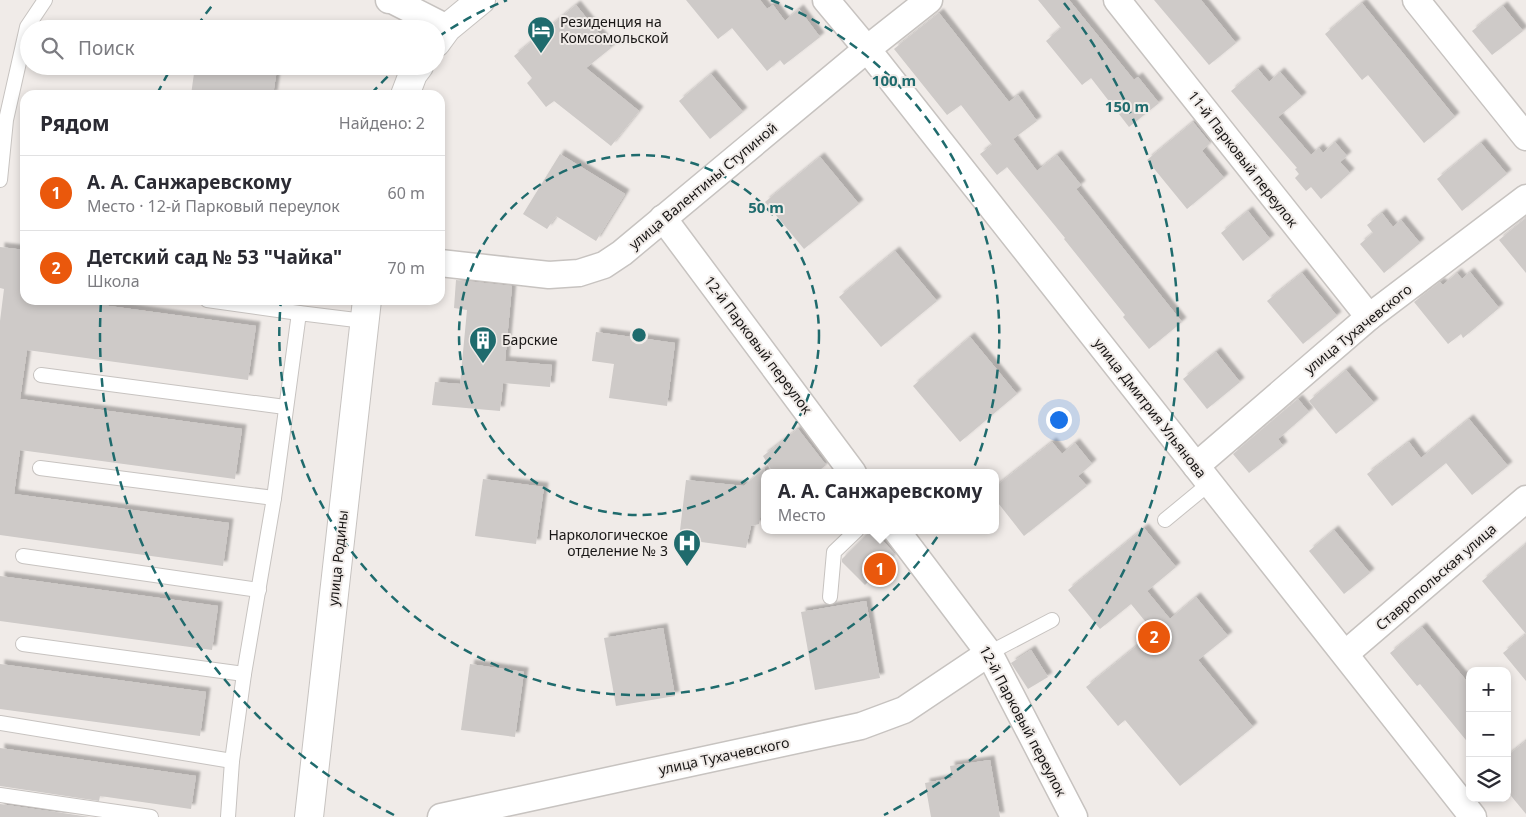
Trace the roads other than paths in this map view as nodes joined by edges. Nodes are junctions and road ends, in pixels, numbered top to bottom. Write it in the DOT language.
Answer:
graph roads {
  1 [pos="45,0"];
  2 [pos="391,0"];
  3 [pos="482,0"];
  4 [pos="826,0"];
  5 [pos="929,0"];
  6 [pos="1117,0"];
  7 [pos="1416,0"];
  8 [pos="32,20"];
  9 [pos="420,20"];
  10 [pos="445,32"];
  11 [pos="867,49"];
  12 [pos="20,54"];
  13 [pos="413,75"];
  14 [pos="407,90"];
  15 [pos="3,119"];
  16 [pos="1526,137"];
  17 [pos="0,180"];
  18 [pos="1526,198"];
  19 [pos="663,218"];
  20 [pos="445,264"];
  21 [pos="242,305"];
  22 [pos="366,310"];
  23 [pos="299,313"];
  24 [pos="1369,317"];
  25 [pos="41,375"];
  26 [pos="285,407"];
  27 [pos="40,468"];
  28 [pos="850,469"];
  29 [pos="1203,475"];
  30 [pos="274,498"];
  31 [pos="1526,499"];
  32 [pos="1165,520"];
  33 [pos="853,534"];
  34 [pos="899,534"];
  35 [pos="23,556"];
  36 [pos="259,590"];
  37 [pos="830,597"];
  38 [pos="1052,620"];
  39 [pos="24,644"];
  40 [pos="989,653"];
  41 [pos="1345,654"];
  42 [pos="244,674"];
  43 [pos="0,723"];
  44 [pos="232,761"];
  45 [pos="0,795"];
  46 [pos="151,817"];
  47 [pos="228,817"];
  48 [pos="309,817"];
  49 [pos="441,817"];
  50 [pos="1074,817"];
  51 [pos="1474,817"];
  1 -- 8 [label="lane"];
  2 -- 9 [label="street"];
  3 -- 10 [label="main road"];
  4 -- 11 [label="street, улица Дмитрия Ульянова"];
  5 -- 11 [label="street, улица Валентины Ступиной"];
  6 -- 24 [label="street, 11-й Парковый переулок"];
  7 -- 16 [label="street"];
  11 -- 19 [label="street, улица Валентины Ступиной"];
  11 -- 29 [label="street, улица Дмитрия Ульянова"];
  12 -- 15 [label="lane"];
  13 -- 14 [label="main road"];
  15 -- 17 [label="lane"];
  18 -- 24 [label="street, улица Тухачевского"];
  19 -- 20 [label="street, улица Валентины Ступиной"];
  19 -- 28 [label="street, 12-й Парковый переулок"];
  21 -- 23 [label="lane"];
  22 -- 23 [label="lane"];
  22 -- 48 [label="main road, улица Родины"];
  23 -- 26 [label="lane"];
  24 -- 29 [label="street, улица Тухачевского"];
  25 -- 26 [label="lane"];
  26 -- 30 [label="lane"];
  27 -- 30 [label="lane"];
  29 -- 32 [label="lane"];
  29 -- 41 [label="street, улица Дмитрия Ульянова"];
  30 -- 36 [label="lane"];
  31 -- 41 [label="street, Ставропольская улица"];
  33 -- 37 [label="lane"];
  34 -- 40 [label="street, 12-й Парковый переулок"];
  35 -- 36 [label="lane"];
  36 -- 42 [label="lane"];
  38 -- 40 [label="lane"];
  39 -- 42 [label="lane"];
  40 -- 49 [label="street, улица Тухачевского"];
  40 -- 50 [label="street, 12-й Парковый переулок"];
  41 -- 51 [label="street, улица Дмитрия Ульянова"];
  42 -- 44 [label="lane"];
  43 -- 44 [label="lane"];
  44 -- 47 [label="lane"];
  45 -- 46 [label="lane"];
}
